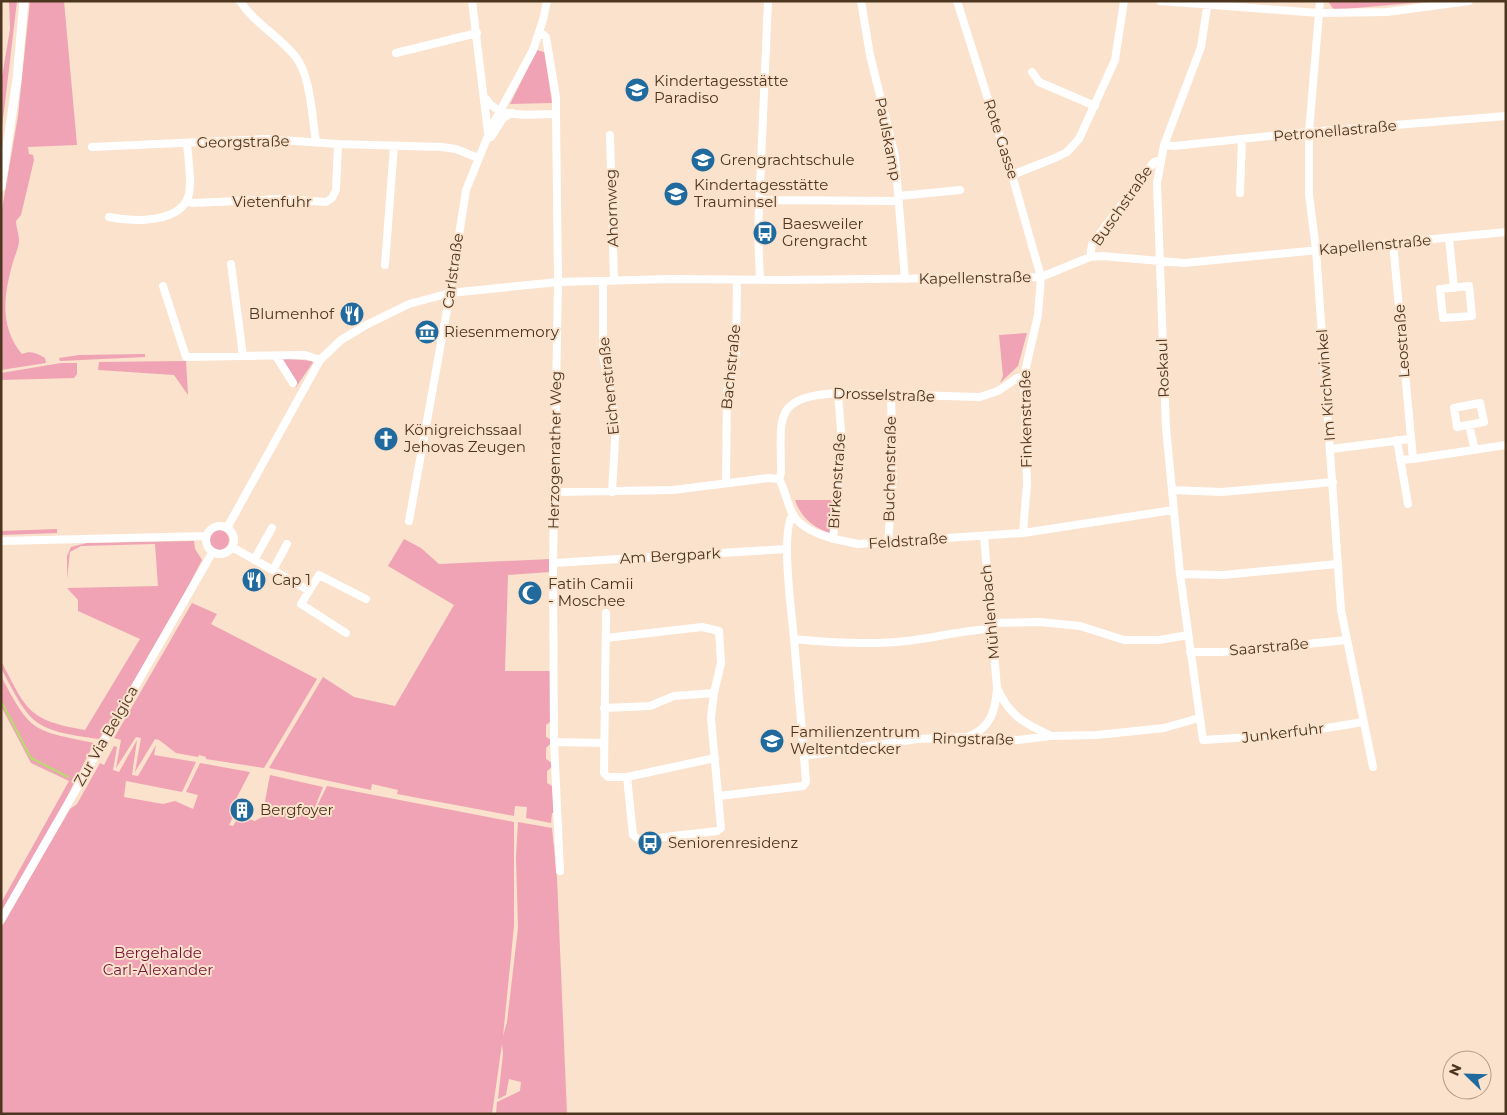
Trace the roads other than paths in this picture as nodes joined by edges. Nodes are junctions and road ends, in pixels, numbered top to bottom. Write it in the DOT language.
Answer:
graph roads {
  1 [pos="24,1"];
  2 [pos="240,1"];
  3 [pos="472,1"];
  4 [pos="547,1"];
  5 [pos="768,1"];
  6 [pos="861,1"];
  7 [pos="957,1"];
  8 [pos="1124,1"];
  9 [pos="1160,1"];
  10 [pos="1320,1"];
  11 [pos="1469,1"];
  12 [pos="1208,3"];
  13 [pos="1319,13"];
  14 [pos="540,32"];
  15 [pos="477,33"];
  16 [pos="396,53"];
  17 [pos="1032,72"];
  18 [pos="483,91"];
  19 [pos="1095,106"];
  20 [pos="502,110"];
  21 [pos="512,113"];
  22 [pos="556,114"];
  23 [pos="1506,116"];
  24 [pos="1309,132"];
  25 [pos="610,135"];
  26 [pos="1242,140"];
  27 [pos="316,142"];
  28 [pos="487,142"];
  29 [pos="187,143"];
  30 [pos="338,144"];
  31 [pos="1164,145"];
  32 [pos="394,146"];
  33 [pos="92,147"];
  34 [pos="478,158"];
  35 [pos="1160,160"];
  36 [pos="1012,175"];
  37 [pos="1,187"];
  38 [pos="960,190"];
  39 [pos="1240,193"];
  40 [pos="899,199"];
  41 [pos="187,200"];
  42 [pos="759,200"];
  43 [pos="109,217"];
  44 [pos="1506,232"];
  45 [pos="1450,238"];
  46 [pos="1393,243"];
  47 [pos="1316,250"];
  48 [pos="1090,257"];
  49 [pos="1160,262"];
  50 [pos="231,264"];
  51 [pos="385,265"];
  52 [pos="1041,277"];
  53 [pos="905,279"];
  54 [pos="614,280"];
  55 [pos="737,280"];
  56 [pos="760,280"];
  57 [pos="603,281"];
  58 [pos="558,282"];
  59 [pos="163,286"];
  60 [pos="1454,288"];
  61 [pos="450,293"];
  62 [pos="244,356"];
  63 [pos="276,356"];
  64 [pos="320,360"];
  65 [pos="1024,376"];
  66 [pos="293,383"];
  67 [pos="838,393"];
  68 [pos="891,395"];
  69 [pos="1468,425"];
  70 [pos="1410,438"];
  71 [pos="1397,440"];
  72 [pos="1506,445"];
  73 [pos="1331,449"];
  74 [pos="1476,450"];
  75 [pos="1413,459"];
  76 [pos="1400,460"];
  77 [pos="779,479"];
  78 [pos="1333,482"];
  79 [pos="726,483"];
  80 [pos="1172,490"];
  81 [pos="555,492"];
  82 [pos="612,492"];
  83 [pos="1408,504"];
  84 [pos="1173,510"];
  85 [pos="792,514"];
  86 [pos="409,522"];
  87 [pos="227,528"];
  88 [pos="272,528"];
  89 [pos="1023,533"];
  90 [pos="206,536"];
  91 [pos="984,536"];
  92 [pos="833,539"];
  93 [pos="1,541"];
  94 [pos="888,543"];
  95 [pos="288,544"];
  96 [pos="232,547"];
  97 [pos="787,549"];
  98 [pos="212,553"];
  99 [pos="254,560"];
  100 [pos="552,564"];
  101 [pos="1337,564"];
  102 [pos="273,570"];
  103 [pos="1180,574"];
  104 [pos="308,590"];
  105 [pos="366,599"];
  106 [pos="606,613"];
  107 [pos="991,626"];
  108 [pos="346,633"];
  109 [pos="1188,635"];
  110 [pos="606,638"];
  111 [pos="794,639"];
  112 [pos="1347,640"];
  113 [pos="1190,652"];
  114 [pos="997,688"];
  115 [pos="714,693"];
  116 [pos="604,708"];
  117 [pos="1200,718"];
  118 [pos="1363,722"];
  119 [pos="1050,736"];
  120 [pos="968,737"];
  121 [pos="1203,740"];
  122 [pos="554,742"];
  123 [pos="603,744"];
  124 [pos="804,756"];
  125 [pos="715,758"];
  126 [pos="1373,767"];
  127 [pos="626,777"];
  128 [pos="718,796"];
  129 [pos="560,871"];
  130 [pos="1,920"];
  1 -- 37 [label="main road"];
  2 -- 27 [label="street"];
  3 -- 15 [label="street"];
  4 -- 14 [label="street, Carlstraße"];
  5 -- 42 [label="street"];
  6 -- 40 [label="street, Paulskamp"];
  7 -- 36 [label="street, Rote Gasse"];
  8 -- 19 [label="street"];
  9 -- 12 [label="street"];
  10 -- 13 [label="street, Im Kirchwinkel"];
  11 -- 13 [label="street"];
  12 -- 13 [label="street"];
  12 -- 31 [label="street, Roskaul"];
  13 -- 24 [label="street, Im Kirchwinkel"];
  14 -- 20 [label="street, Carlstraße"];
  14 -- 22 [label="street, Herzogenrather Weg"];
  15 -- 16 [label="street"];
  15 -- 18 [label="street"];
  17 -- 19 [label="street"];
  18 -- 20 [label="street"];
  18 -- 28 [label="street"];
  19 -- 36 [label="street"];
  20 -- 21 [label="street"];
  20 -- 28 [label="street, Carlstraße"];
  21 -- 22 [label="street"];
  21 -- 28 [label="street, Carlstraße"];
  22 -- 58 [label="street, Herzogenrather Weg"];
  23 -- 24 [label="street, Petronellastraße"];
  24 -- 26 [label="street, Petronellastraße"];
  24 -- 47 [label="street, Im Kirchwinkel"];
  25 -- 54 [label="street, Ahornweg"];
  26 -- 31 [label="street, Petronellastraße"];
  26 -- 39 [label="street"];
  27 -- 29 [label="street, Georgstraße"];
  27 -- 30 [label="street, Georgstraße"];
  28 -- 34 [label="street, Carlstraße"];
  29 -- 33 [label="street, Georgstraße"];
  29 -- 41 [label="street"];
  30 -- 32 [label="street, Georgstraße"];
  30 -- 41 [label="street, Vietenfuhr"];
  31 -- 35 [label="street, Roskaul"];
  32 -- 34 [label="street, Georgstraße"];
  32 -- 51 [label="street"];
  34 -- 61 [label="street, Carlstraße"];
  35 -- 48 [label="street, Buschstraße"];
  35 -- 49 [label="street, Roskaul"];
  36 -- 52 [label="street, Rote Gasse"];
  38 -- 40 [label="street"];
  40 -- 42 [label="street"];
  40 -- 53 [label="street, Paulskamp"];
  41 -- 43 [label="street"];
  42 -- 56 [label="street"];
  44 -- 45 [label="street, Kapellenstraße"];
  45 -- 46 [label="street, Kapellenstraße"];
  45 -- 60 [label="street"];
  46 -- 47 [label="street, Kapellenstraße"];
  46 -- 70 [label="street, Leostraße"];
  47 -- 49 [label="street, Kapellenstraße"];
  47 -- 73 [label="street, Im Kirchwinkel"];
  48 -- 49 [label="street, Kapellenstraße"];
  48 -- 52 [label="street, Kapellenstraße"];
  49 -- 80 [label="street, Roskaul"];
  50 -- 62 [label="street"];
  52 -- 53 [label="street, Kapellenstraße"];
  52 -- 65 [label="street, Finkenstraße"];
  53 -- 56 [label="street, Kapellenstraße"];
  54 -- 55 [label="street, Kapellenstraße"];
  54 -- 57 [label="street, Kapellenstraße"];
  55 -- 56 [label="street, Kapellenstraße"];
  55 -- 79 [label="street, Bachstraße"];
  57 -- 58 [label="street, Kapellenstraße"];
  57 -- 82 [label="street, Eichenstraße"];
  58 -- 61 [label="street, Kapellenstraße"];
  58 -- 81 [label="street, Herzogenrather Weg"];
  59 -- 62 [label="street"];
  60 -- 60 [label="street"];
  61 -- 64 [label="street, Kapellenstraße"];
  61 -- 86 [label="street, Carlstraße"];
  62 -- 63 [label="street"];
  63 -- 64 [label="street"];
  63 -- 66 [label="street"];
  64 -- 87 [label="street, Kapellenstraße"];
  65 -- 68 [label="street, Drosselstraße"];
  65 -- 89 [label="street, Finkenstraße"];
  67 -- 68 [label="street, Drosselstraße"];
  67 -- 77 [label="street, Drosselstraße"];
  67 -- 92 [label="street, Birkenstraße"];
  68 -- 94 [label="street, Buchenstraße"];
  69 -- 74 [label="street"];
  70 -- 71 [label="street"];
  70 -- 75 [label="street, Leostraße"];
  71 -- 73 [label="street"];
  71 -- 76 [label="street"];
  72 -- 74 [label="street"];
  73 -- 78 [label="street, Im Kirchwinkel"];
  74 -- 75 [label="street"];
  75 -- 76 [label="street"];
  76 -- 83 [label="street"];
  77 -- 79 [label="street"];
  77 -- 85 [label="street"];
  78 -- 80 [label="street"];
  78 -- 101 [label="street, Im Kirchwinkel"];
  79 -- 82 [label="street"];
  80 -- 84 [label="street, Roskaul"];
  81 -- 82 [label="street"];
  81 -- 100 [label="street, Herzogenrather Weg"];
  84 -- 89 [label="street, Feldstraße"];
  84 -- 103 [label="street, Roskaul"];
  85 -- 92 [label="street, Feldstraße"];
  85 -- 97 [label="street"];
  87 -- 90 [label="street"];
  87 -- 96 [label="street"];
  88 -- 99 [label="street"];
  89 -- 91 [label="street, Feldstraße"];
  90 -- 93 [label="street"];
  90 -- 98 [label="street"];
  91 -- 94 [label="street, Feldstraße"];
  91 -- 107 [label="street, Mühlenbach"];
  92 -- 94 [label="street, Feldstraße"];
  95 -- 102 [label="street"];
  96 -- 98 [label="street"];
  96 -- 99 [label="street"];
  97 -- 100 [label="street, Am Bergpark"];
  97 -- 111 [label="street"];
  98 -- 130 [label="street, Zur Via Belgica"];
  99 -- 102 [label="street"];
  100 -- 122 [label="street, Herzogenrather Weg"];
  101 -- 103 [label="street"];
  101 -- 112 [label="street, Im Kirchwinkel"];
  102 -- 104 [label="street"];
  103 -- 109 [label="street, Roskaul"];
  104 -- 105 [label="street"];
  104 -- 108 [label="street"];
  106 -- 110 [label="street"];
  107 -- 109 [label="street"];
  107 -- 111 [label="street"];
  107 -- 114 [label="street, Mühlenbach"];
  109 -- 113 [label="street, Roskaul"];
  110 -- 115 [label="street"];
  110 -- 116 [label="street"];
  111 -- 124 [label="street"];
  112 -- 113 [label="street, Saarstraße"];
  112 -- 118 [label="street, Im Kirchwinkel"];
  113 -- 117 [label="street, Roskaul"];
  114 -- 119 [label="street, Mühlenbach"];
  114 -- 120 [label="street, Mühlenbach"];
  115 -- 116 [label="street"];
  115 -- 125 [label="street"];
  116 -- 123 [label="street"];
  117 -- 119 [label="street, Ringstraße"];
  117 -- 121 [label="street, Roskaul"];
  118 -- 121 [label="street, Junkerfuhr"];
  118 -- 126 [label="street, Im Kirchwinkel"];
  119 -- 120 [label="street, Ringstraße"];
  120 -- 124 [label="street, Ringstraße"];
  122 -- 123 [label="street"];
  122 -- 129 [label="street, Herzogenrather Weg"];
  123 -- 127 [label="street"];
  124 -- 128 [label="street"];
  125 -- 127 [label="street"];
  125 -- 128 [label="street"];
  127 -- 128 [label="street"];
}
